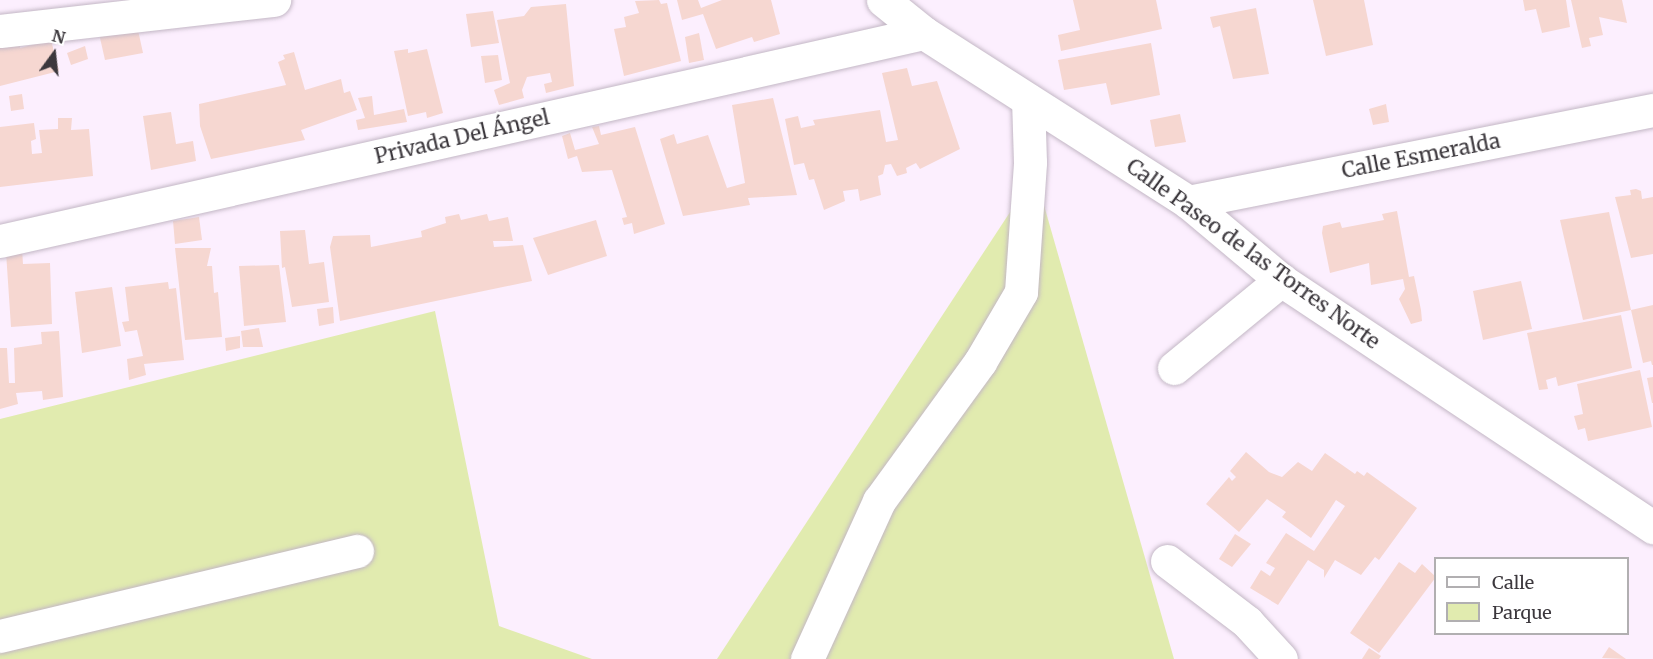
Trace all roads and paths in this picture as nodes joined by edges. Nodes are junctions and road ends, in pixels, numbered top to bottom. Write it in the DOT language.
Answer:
graph roads {
  1 [pos="274,0"];
  2 [pos="883,0"];
  3 [pos="0,31"];
  4 [pos="924,33"];
  5 [pos="1029,100"];
  6 [pos="1653,110"];
  7 [pos="1188,202"];
  8 [pos="0,241"];
  9 [pos="1281,280"];
  10 [pos="1174,368"];
  11 [pos="1652,524"];
  12 [pos="357,551"];
  13 [pos="1167,561"];
  14 [pos="0,636"];
  15 [pos="807,659"];
  16 [pos="1281,659"];
  1 -- 3 [label="street"];
  2 -- 4 [label="street, Calle Paseo de las Torres Norte"];
  4 -- 5 [label="street, Calle Paseo de las Torres Norte"];
  4 -- 8 [label="street, Privada Del Ángel"];
  5 -- 7 [label="street, Calle Paseo de las Torres Norte"];
  5 -- 15 [label="street"];
  6 -- 7 [label="street, Calle Esmeralda"];
  7 -- 9 [label="street, Calle Paseo de las Torres Norte"];
  9 -- 10 [label="street"];
  9 -- 11 [label="street, Calle Paseo de las Torres Norte"];
  12 -- 14 [label="street"];
  13 -- 16 [label="street"];
}
